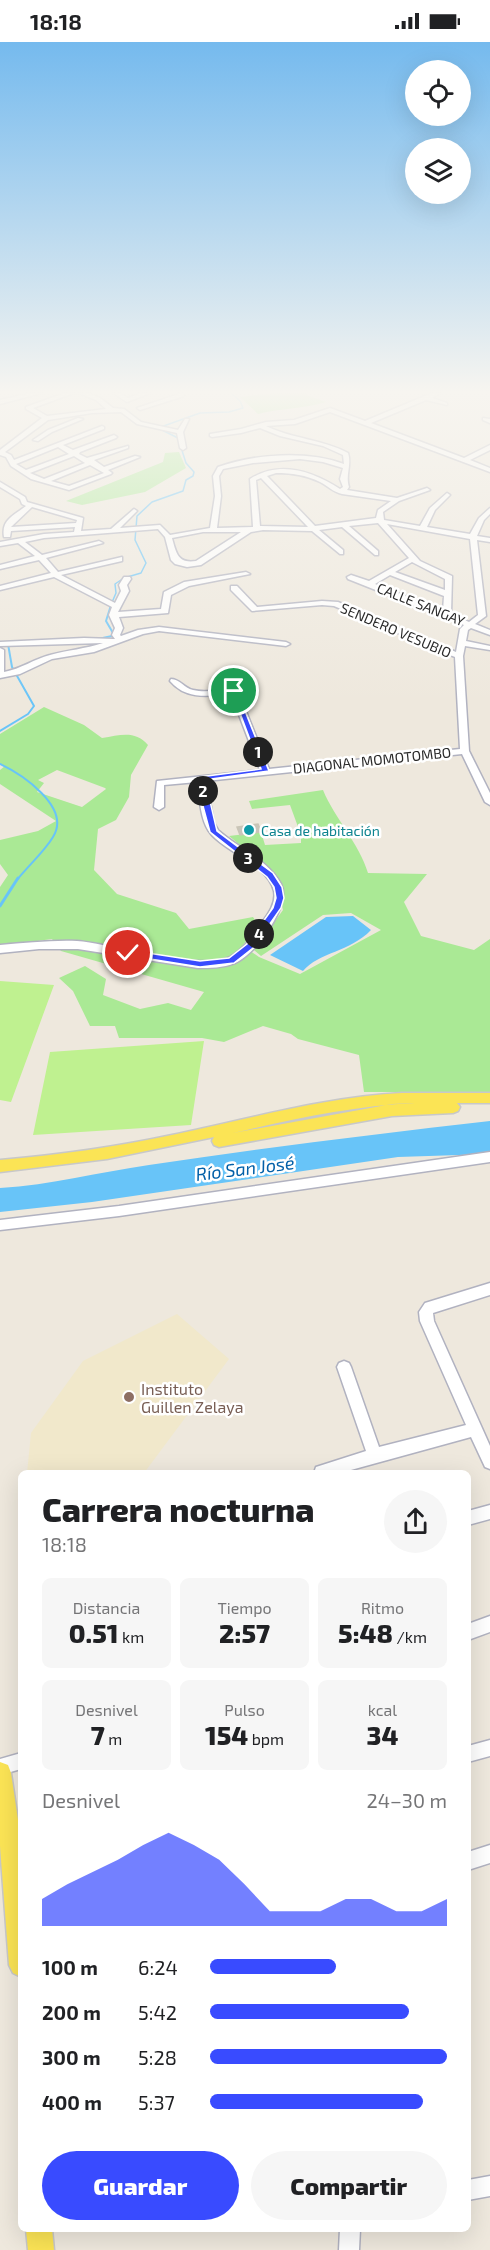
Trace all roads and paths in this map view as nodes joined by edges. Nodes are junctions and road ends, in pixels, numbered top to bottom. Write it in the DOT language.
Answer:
graph roads {
  1 [pos="20,496"];
  2 [pos="218,496"];
  3 [pos="253,496"];
  4 [pos="282,496"];
  5 [pos="370,496"];
  6 [pos="409,496"];
  7 [pos="446,496"];
  8 [pos="397,500"];
  9 [pos="32,505"];
  10 [pos="490,510"];
  11 [pos="134,511"];
  12 [pos="481,520"];
  13 [pos="380,521"];
  14 [pos="490,522"];
  15 [pos="343,524"];
  16 [pos="78,525"];
  17 [pos="423,527"];
  18 [pos="6,529"];
  19 [pos="213,529"];
  20 [pos="253,529"];
  21 [pos="314,529"];
  22 [pos="112,531"];
  23 [pos="77,534"];
  24 [pos="473,536"];
  25 [pos="168,537"];
  26 [pos="19,540"];
  27 [pos="490,540"];
  28 [pos="4,543"];
  29 [pos="99,543"];
  30 [pos="340,552"];
  31 [pos="375,552"];
  32 [pos="41,558"];
  33 [pos="119,558"];
  34 [pos="413,559"];
  35 [pos="0,567"];
  36 [pos="389,572"];
  37 [pos="55,574"];
  38 [pos="246,574"];
  39 [pos="351,577"];
  40 [pos="127,579"];
  41 [pos="370,584"];
  42 [pos="0,588"];
  43 [pos="234,588"];
  44 [pos="447,594"];
  45 [pos="115,606"];
  46 [pos="447,614"];
  47 [pos="113,615"];
  48 [pos="469,623"];
  49 [pos="490,633"];
  50 [pos="117,641"];
  51 [pos="461,643"];
  52 [pos="0,644"];
  53 [pos="286,644"];
  54 [pos="490,648"];
  55 [pos="0,650"];
  56 [pos="459,656"];
  57 [pos="1,675"];
  58 [pos="229,678"];
  59 [pos="174,681"];
  60 [pos="234,691"];
  61 [pos="465,751"];
  62 [pos="265,771"];
  63 [pos="201,778"];
  64 [pos="490,802"];
  65 [pos="159,807"];
  66 [pos="0,948"];
  67 [pos="490,1098"];
  68 [pos="490,1107"];
  69 [pos="490,1157"];
  70 [pos="0,1166"];
  71 [pos="0,1176"];
  72 [pos="0,1225"];
  73 [pos="490,1289"];
  74 [pos="344,1368"];
  75 [pos="475,1429"];
  76 [pos="375,1455"];
  77 [pos="490,1462"];
  78 [pos="327,1470"];
  79 [pos="490,1512"];
  80 [pos="471,1517"];
  81 [pos="489,1628"];
  82 [pos="471,1631"];
  83 [pos="490,1748"];
  84 [pos="471,1753"];
  85 [pos="18,1762"];
  86 [pos="0,1767"];
  87 [pos="0,1773"];
  88 [pos="17,1852"];
  89 [pos="490,1854"];
  90 [pos="471,1860"];
  91 [pos="18,1880"];
  92 [pos="489,2189"];
  93 [pos="471,2190"];
  94 [pos="39,2232"];
  95 [pos="350,2232"];
  96 [pos="41,2250"];
  97 [pos="349,2250"];
  1 -- 9 [label="street"];
  2 -- 19 [label="street"];
  3 -- 20 [label="street"];
  4 -- 21 [label="street"];
  5 -- 8 [label="street"];
  6 -- 8 [label="street"];
  7 -- 17 [label="street"];
  8 -- 13 [label="street"];
  9 -- 16 [label="street"];
  9 -- 18 [label="street"];
  10 -- 12 [label="street"];
  11 -- 22 [label="street"];
  12 -- 14 [label="street"];
  12 -- 24 [label="street"];
  13 -- 15 [label="street"];
  13 -- 17 [label="street"];
  13 -- 34 [label="street"];
  15 -- 21 [label="street"];
  15 -- 31 [label="street"];
  16 -- 18 [label="street"];
  16 -- 23 [label="street"];
  17 -- 24 [label="street"];
  18 -- 28 [label="street"];
  19 -- 20 [label="street"];
  19 -- 25 [label="street"];
  20 -- 21 [label="street"];
  20 -- 25 [label="street"];
  21 -- 30 [label="street"];
  22 -- 23 [label="street"];
  22 -- 25 [label="street"];
  23 -- 26 [label="street"];
  24 -- 27 [label="street"];
  24 -- 48 [label="street"];
  26 -- 28 [label="street"];
  26 -- 32 [label="street"];
  29 -- 32 [label="street"];
  32 -- 35 [label="street"];
  32 -- 37 [label="street"];
  33 -- 37 [label="street"];
  34 -- 36 [label="street"];
  34 -- 44 [label="street"];
  36 -- 41 [label="street"];
  36 -- 44 [label="street"];
  37 -- 42 [label="street"];
  37 -- 45 [label="street"];
  38 -- 47 [label="street"];
  39 -- 41 [label="street, CALLE SANGAY"];
  40 -- 45 [label="street"];
  41 -- 46 [label="street, CALLE SANGAY"];
  43 -- 56 [label="street, SENDERO VESUBIO"];
  44 -- 46 [label="street"];
  45 -- 47 [label="street"];
  46 -- 48 [label="street, CALLE SANGAY"];
  47 -- 50 [label="street"];
  48 -- 49 [label="street, CALLE SANGAY"];
  48 -- 51 [label="street"];
  50 -- 52 [label="street"];
  50 -- 53 [label="street"];
  50 -- 57 [label="street"];
  51 -- 54 [label="street"];
  51 -- 56 [label="street"];
  55 -- 57 [label="street"];
  56 -- 61 [label="street"];
  58 -- 60 [label="street"];
  59 -- 60 [label="street"];
  60 -- 62 [label="street"];
  61 -- 62 [label="street, DIAGONAL MOMOTOMBO"];
  61 -- 64 [label="street"];
  62 -- 63 [label="street, DIAGONAL MOMOTOMBO"];
  63 -- 65 [label="street, DIAGONAL MOMOTOMBO"];
  63 -- 66 [label="street"];
  67 -- 70 [label="main road"];
  68 -- 71 [label="main road"];
  69 -- 72 [label="street"];
  73 -- 75 [label="street"];
  74 -- 76 [label="street"];
  75 -- 76 [label="street"];
  75 -- 77 [label="street"];
  76 -- 78 [label="street"];
  79 -- 80 [label="street"];
  81 -- 82 [label="street"];
  83 -- 84 [label="street"];
  85 -- 86 [label="street"];
  87 -- 88 [label="main road"];
  88 -- 91 [label="main road"];
  89 -- 90 [label="street"];
  92 -- 93 [label="street"];
  94 -- 96 [label="main road"];
  95 -- 97 [label="street"];
}
